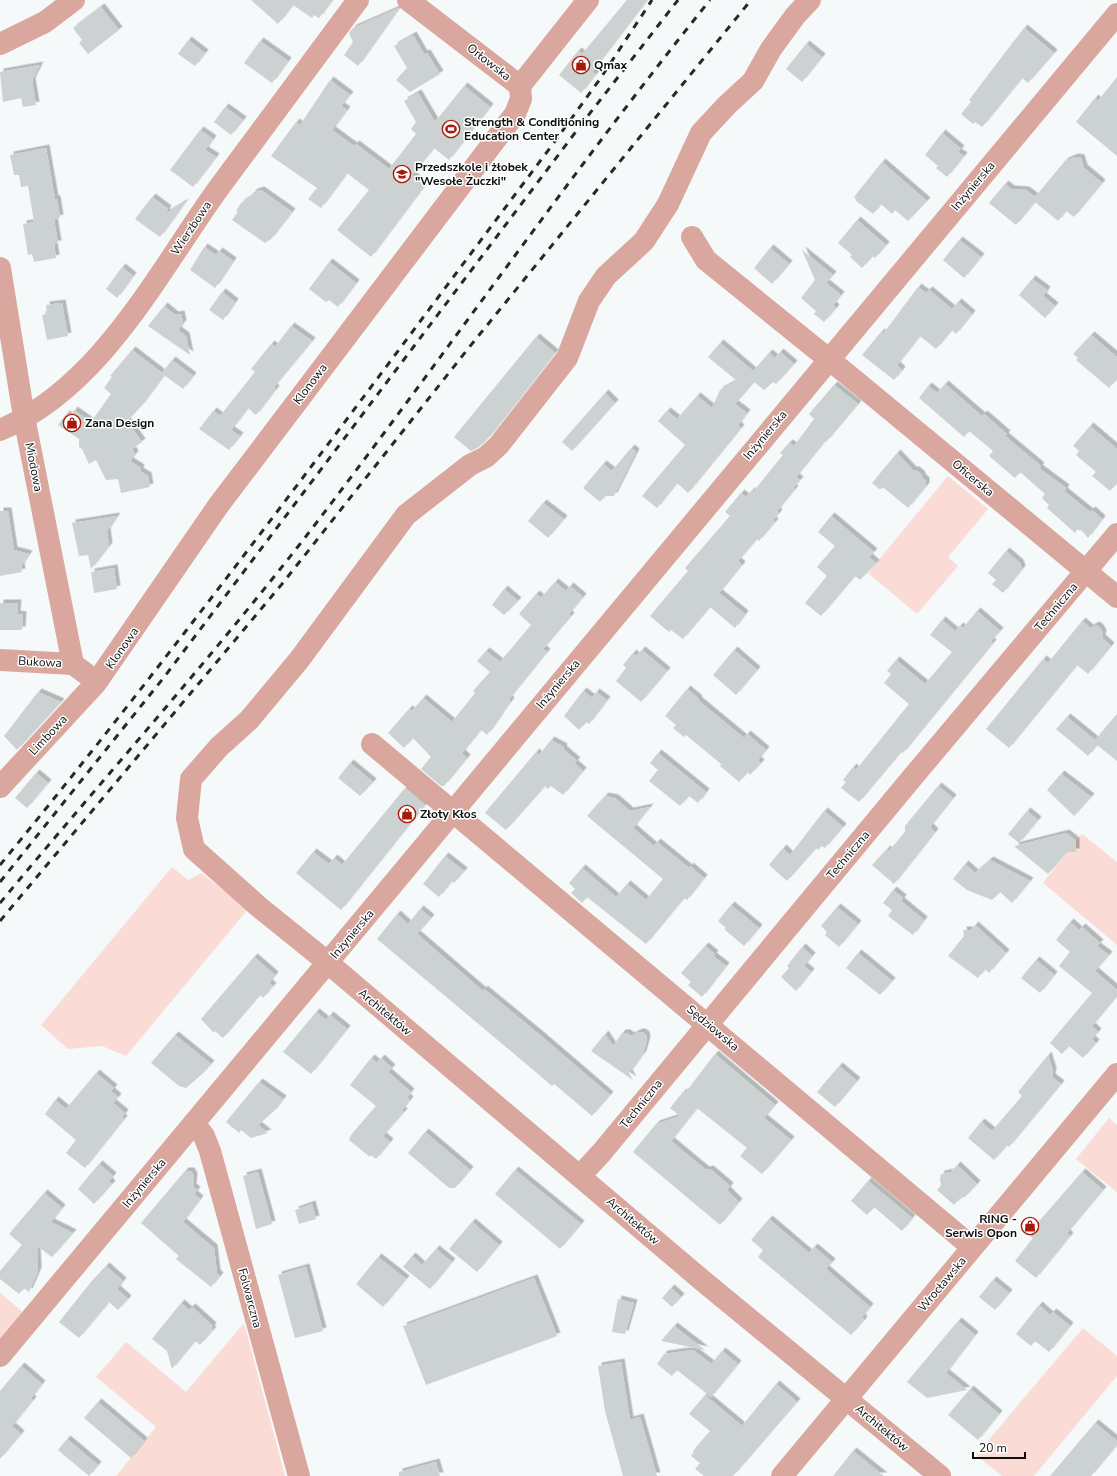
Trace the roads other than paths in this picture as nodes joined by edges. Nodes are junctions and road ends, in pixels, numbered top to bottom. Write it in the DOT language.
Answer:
graph roads {
  1 [pos="74,0"];
  2 [pos="358,0"];
  3 [pos="408,0"];
  4 [pos="588,0"];
  5 [pos="810,0"];
  6 [pos="1117,14"];
  7 [pos="0,44"];
  8 [pos="520,86"];
  9 [pos="692,237"];
  10 [pos="0,268"];
  11 [pos="828,359"];
  12 [pos="24,417"];
  13 [pos="0,430"];
  14 [pos="1117,534"];
  15 [pos="1086,571"];
  16 [pos="1117,597"];
  17 [pos="0,660"];
  18 [pos="74,664"];
  19 [pos="96,683"];
  20 [pos="372,744"];
  21 [pos="0,787"];
  22 [pos="452,812"];
  23 [pos="328,963"];
  24 [pos="707,1024"];
  25 [pos="1117,1074"];
  26 [pos="194,1123"];
  27 [pos="580,1176"];
  28 [pos="972,1247"];
  29 [pos="0,1356"];
  30 [pos="846,1398"];
  31 [pos="299,1476"];
  32 [pos="782,1476"];
  33 [pos="940,1476"];
  1 -- 7 [label="street"];
  2 -- 12 [label="street, Wierzbowa"];
  3 -- 8 [label="street, Orłowska"];
  4 -- 8 [label="street, Orłowska"];
  5 -- 23 [label="street, Architektów"];
  6 -- 11 [label="street, Inżynierska"];
  8 -- 19 [label="street, Klonowa"];
  9 -- 11 [label="street, Oficerska"];
  10 -- 12 [label="street, Miodowa"];
  11 -- 15 [label="street, Oficerska"];
  11 -- 22 [label="street, Inżynierska"];
  12 -- 13 [label="street, Wierzbowa"];
  12 -- 18 [label="street, Miodowa"];
  14 -- 15 [label="street, Techniczna"];
  15 -- 16 [label="street, Oficerska"];
  15 -- 24 [label="street, Techniczna"];
  17 -- 18 [label="street, Bukowa"];
  18 -- 19 [label="street, Bukowa"];
  19 -- 21 [label="street, Limbowa"];
  20 -- 22 [label="street, Sędziowska"];
  22 -- 23 [label="street, Inżynierska"];
  22 -- 24 [label="street, Sędziowska"];
  23 -- 26 [label="street, Inżynierska"];
  23 -- 27 [label="street, Architektów"];
  24 -- 27 [label="street, Techniczna"];
  24 -- 28 [label="street, Sędziowska"];
  25 -- 28 [label="street, Wrocławska"];
  26 -- 29 [label="street, Inżynierska"];
  26 -- 31 [label="street, Folwarczna"];
  27 -- 30 [label="street, Architektów"];
  28 -- 30 [label="street, Wrocławska"];
  30 -- 32 [label="street, Wrocławska"];
  30 -- 33 [label="street, Architektów"];
}
